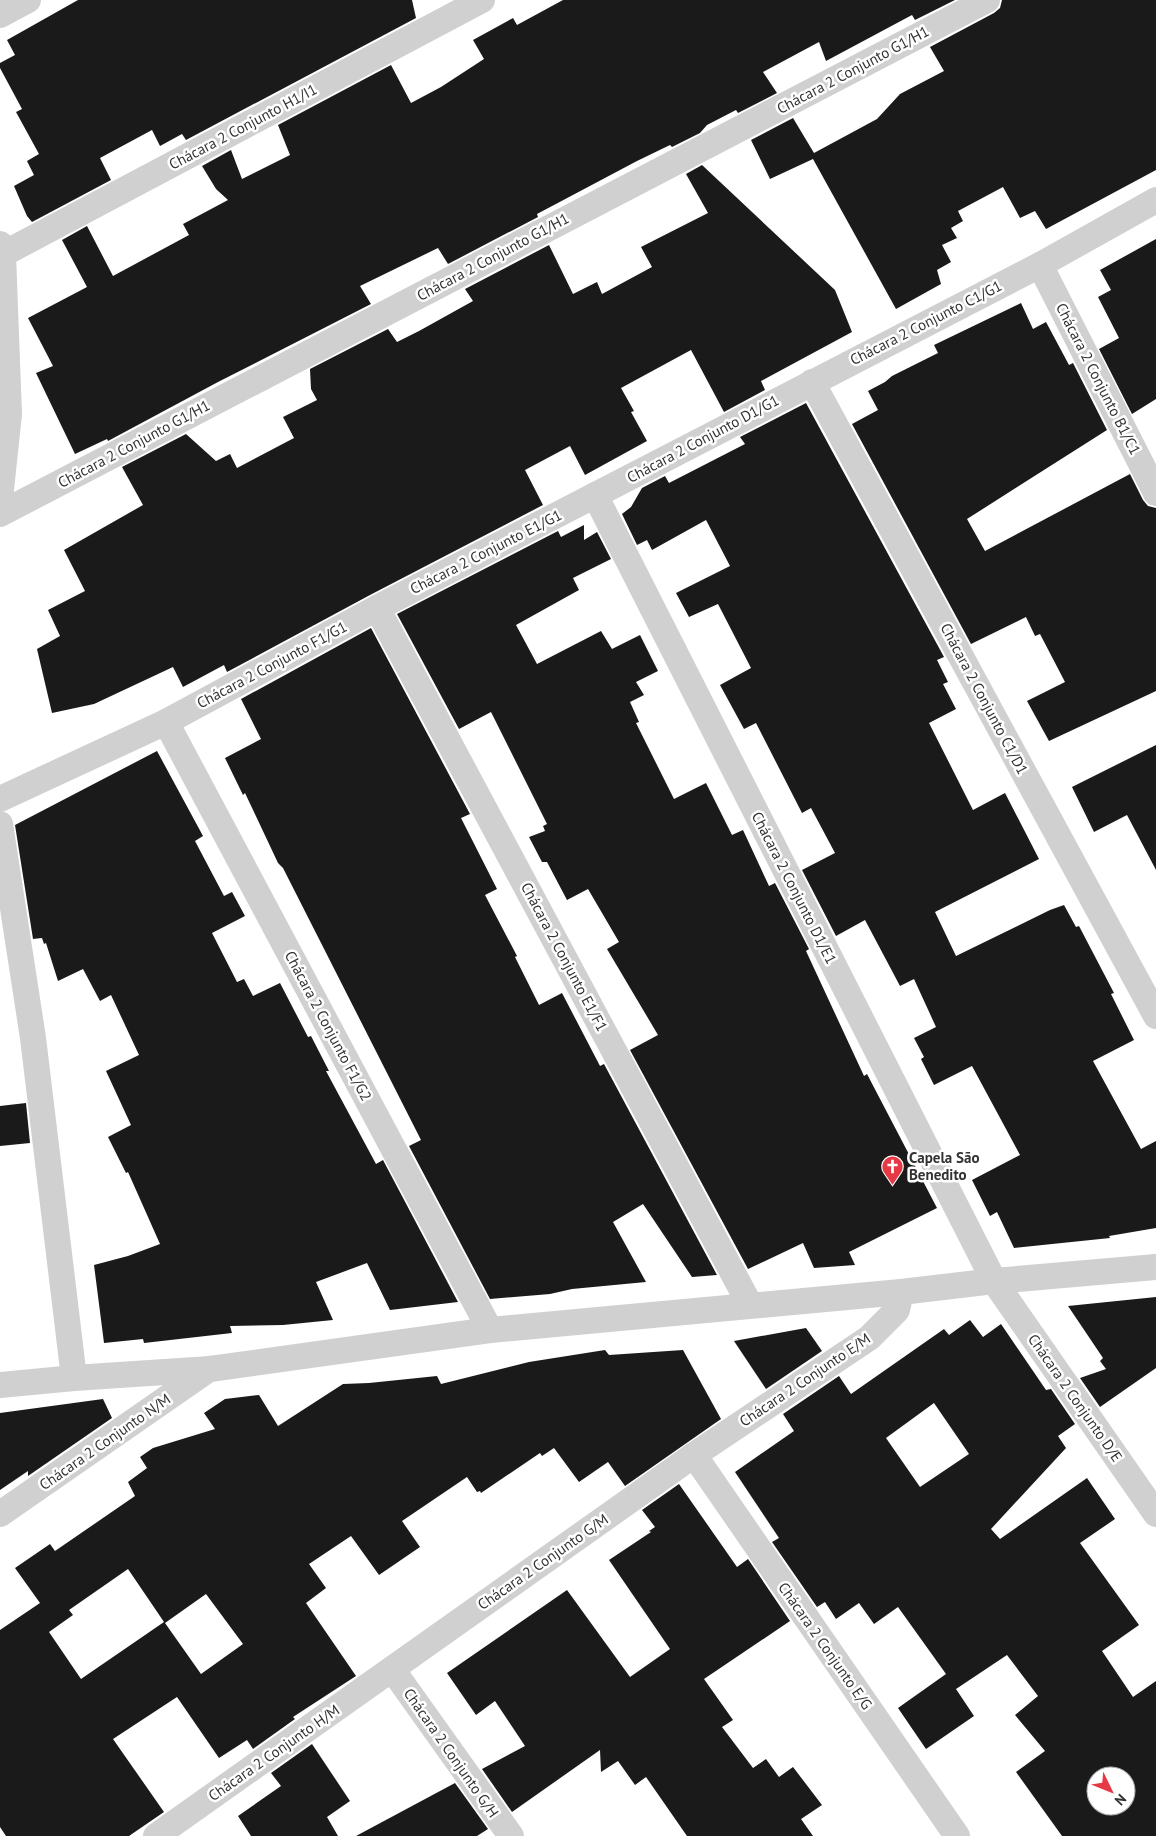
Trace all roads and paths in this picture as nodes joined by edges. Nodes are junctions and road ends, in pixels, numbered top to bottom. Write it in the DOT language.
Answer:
graph roads {
  1 [pos="28,0"];
  2 [pos="482,0"];
  3 [pos="987,0"];
  4 [pos="0,15"];
  5 [pos="1156,200"];
  6 [pos="2,249"];
  7 [pos="1040,265"];
  8 [pos="812,382"];
  9 [pos="5,413"];
  10 [pos="1156,493"];
  11 [pos="595,495"];
  12 [pos="0,498"];
  13 [pos="0,514"];
  14 [pos="377,608"];
  15 [pos="166,722"];
  16 [pos="0,799"];
  17 [pos="0,824"];
  18 [pos="1156,1016"];
  19 [pos="1156,1267"];
  20 [pos="994,1281"];
  21 [pos="901,1292"];
  22 [pos="750,1305"];
  23 [pos="490,1330"];
  24 [pos="210,1369"];
  25 [pos="74,1378"];
  26 [pos="0,1385"];
  27 [pos="694,1455"];
  28 [pos="0,1514"];
  29 [pos="1156,1514"];
  30 [pos="392,1669"];
  31 [pos="156,1836"];
  32 [pos="511,1836"];
  33 [pos="957,1836"];
  1 -- 4 [label="street"];
  2 -- 6 [label="street, Chácara 2 Conjunto H1/I1"];
  3 -- 13 [label="street, Chácara 2 Conjunto G1/H1"];
  5 -- 7 [label="street, Chácara 2 Conjunto C1/G1"];
  6 -- 9 [label="street"];
  7 -- 8 [label="street, Chácara 2 Conjunto C1/G1"];
  7 -- 10 [label="street, Chácara 2 Conjunto B1/C1"];
  8 -- 11 [label="street, Chácara 2 Conjunto D1/G1"];
  8 -- 18 [label="street, Chácara 2 Conjunto C1/D1"];
  9 -- 12 [label="street"];
  11 -- 14 [label="street, Chácara 2 Conjunto E1/G1"];
  11 -- 20 [label="street, Chácara 2 Conjunto D1/E1"];
  14 -- 15 [label="street, Chácara 2 Conjunto F1/G1"];
  14 -- 22 [label="street, Chácara 2 Conjunto E1/F1"];
  15 -- 16 [label="street, Chácara 2 Conjunto F1/G1"];
  15 -- 23 [label="street, Chácara 2 Conjunto F1/G2"];
  17 -- 25 [label="street"];
  19 -- 20 [label="street"];
  20 -- 21 [label="street"];
  20 -- 29 [label="street, Chácara 2 Conjunto D/E"];
  21 -- 22 [label="street"];
  21 -- 27 [label="street, Chácara 2 Conjunto E/M"];
  22 -- 23 [label="street"];
  23 -- 24 [label="street"];
  24 -- 25 [label="street"];
  24 -- 28 [label="street, Chácara 2 Conjunto N/M"];
  25 -- 26 [label="street"];
  27 -- 30 [label="street, Chácara 2 Conjunto G/M"];
  27 -- 33 [label="street, Chácara 2 Conjunto E/G"];
  30 -- 31 [label="street, Chácara 2 Conjunto H/M"];
  30 -- 32 [label="street, Chácara 2 Conjunto G/H"];
}
